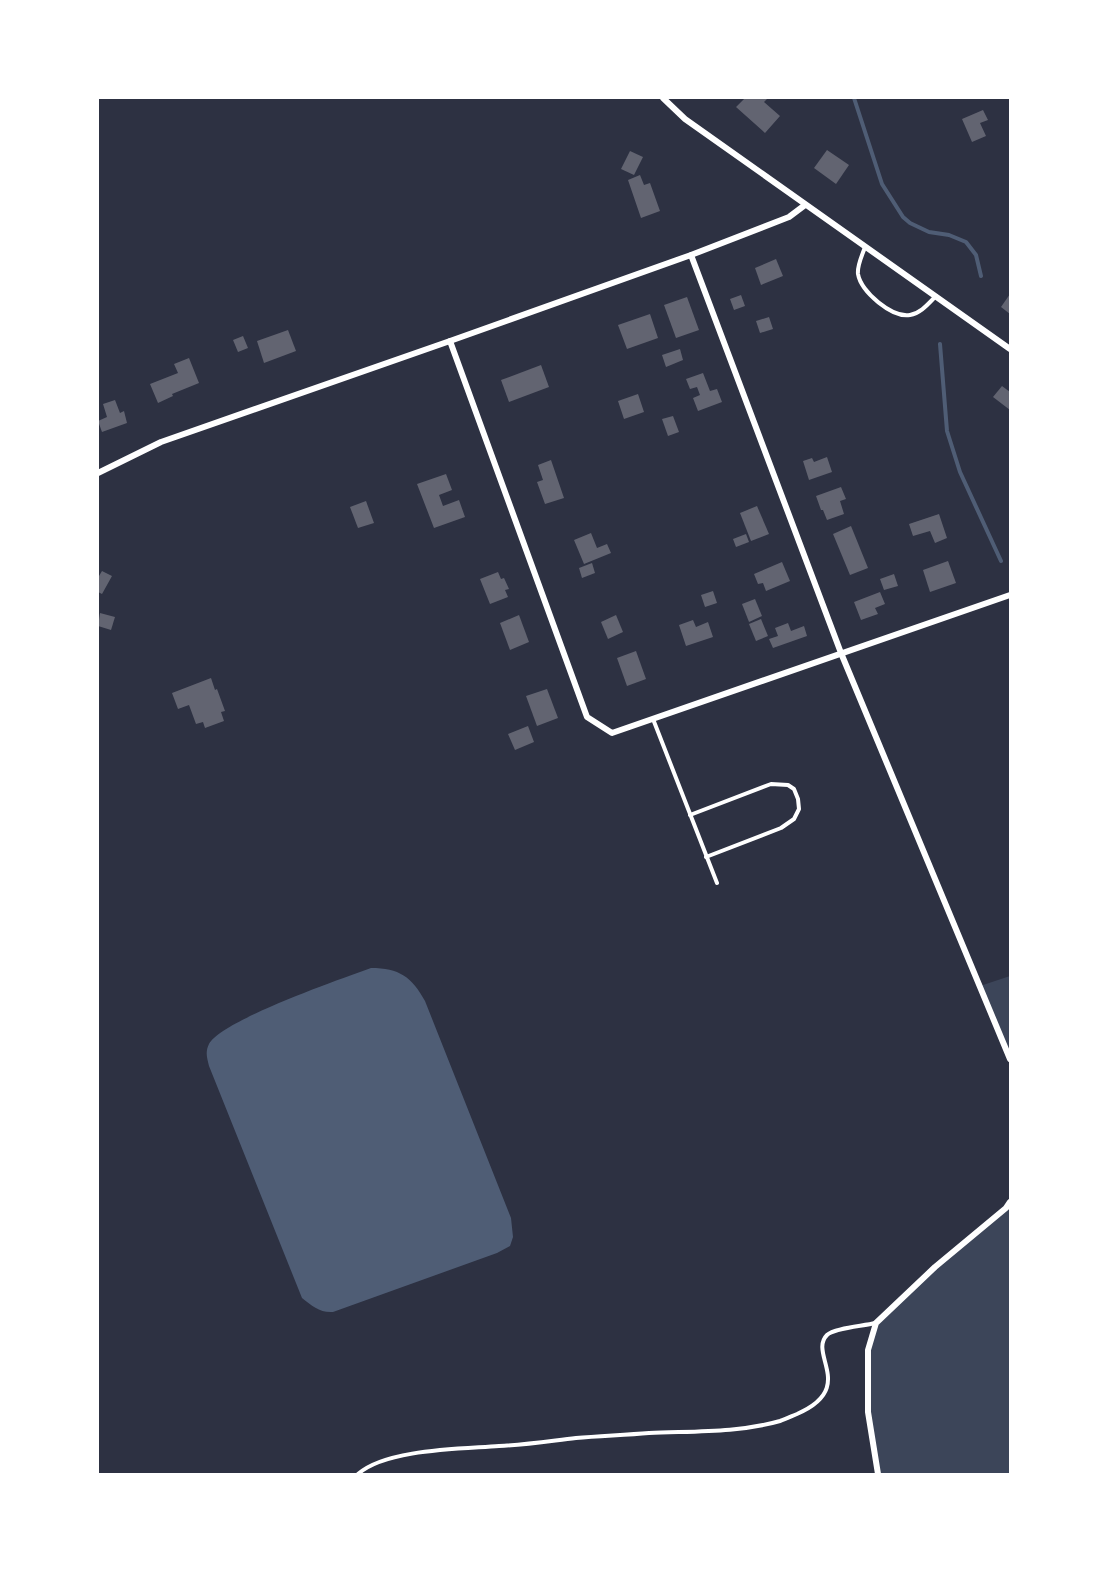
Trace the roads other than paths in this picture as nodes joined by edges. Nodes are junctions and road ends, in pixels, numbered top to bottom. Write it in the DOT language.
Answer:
graph roads {
  1 [pos="663,98"];
  2 [pos="805,205"];
  3 [pos="866,247"];
  4 [pos="691,255"];
  5 [pos="936,296"];
  6 [pos="450,341"];
  7 [pos="1011,349"];
  8 [pos="98,473"];
  9 [pos="1011,594"];
  10 [pos="841,653"];
  11 [pos="653,719"];
  12 [pos="690,815"];
  13 [pos="706,856"];
  14 [pos="717,884"];
  15 [pos="1011,1059"];
  16 [pos="1011,1202"];
  17 [pos="876,1323"];
  18 [pos="358,1474"];
  19 [pos="878,1474"];
  1 -- 2 [label="street"];
  2 -- 3 [label="street"];
  2 -- 4 [label="street"];
  3 -- 5 [label="street"];
  3 -- 5 [label="lane"];
  4 -- 6 [label="street"];
  4 -- 10 [label="street"];
  5 -- 7 [label="street"];
  6 -- 8 [label="street"];
  6 -- 11 [label="street"];
  9 -- 10 [label="street"];
  10 -- 11 [label="street"];
  10 -- 15 [label="street"];
  11 -- 12 [label="lane"];
  12 -- 13 [label="lane"];
  12 -- 13 [label="lane"];
  13 -- 14 [label="lane"];
  16 -- 17 [label="street"];
  17 -- 18 [label="lane"];
  17 -- 19 [label="street"];
}
